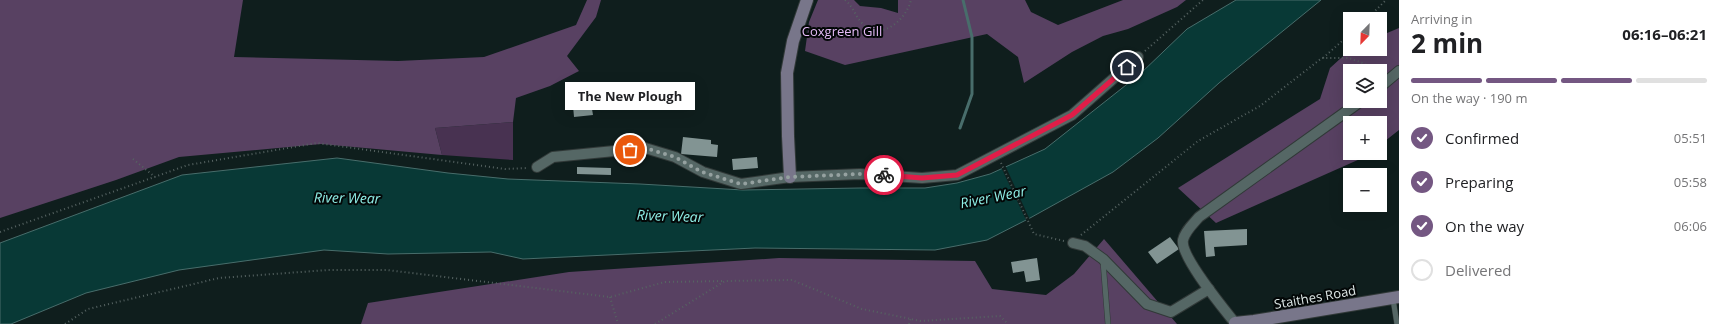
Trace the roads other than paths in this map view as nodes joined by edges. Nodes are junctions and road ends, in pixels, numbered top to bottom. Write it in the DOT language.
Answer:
graph roads {
  1 [pos="807,0"];
  2 [pos="1138,57"];
  3 [pos="1399,71"];
  4 [pos="1387,81"];
  5 [pos="1351,108"];
  6 [pos="537,167"];
  7 [pos="790,177"];
  8 [pos="1073,243"];
  9 [pos="1103,259"];
  10 [pos="1209,289"];
  11 [pos="1396,297"];
  12 [pos="1235,323"];
  13 [pos="1108,324"];
  14 [pos="1397,324"];
  1 -- 7 [label="street"];
  2 -- 7 [label="street"];
  3 -- 4 [label="street"];
  5 -- 10 [label="street"];
  6 -- 7 [label="street"];
  8 -- 9 [label="street"];
  9 -- 10 [label="street"];
  9 -- 13 [label="lane"];
  10 -- 12 [label="street"];
  11 -- 12 [label="street, Staithes Road"];
  11 -- 14 [label="lane"];
}
